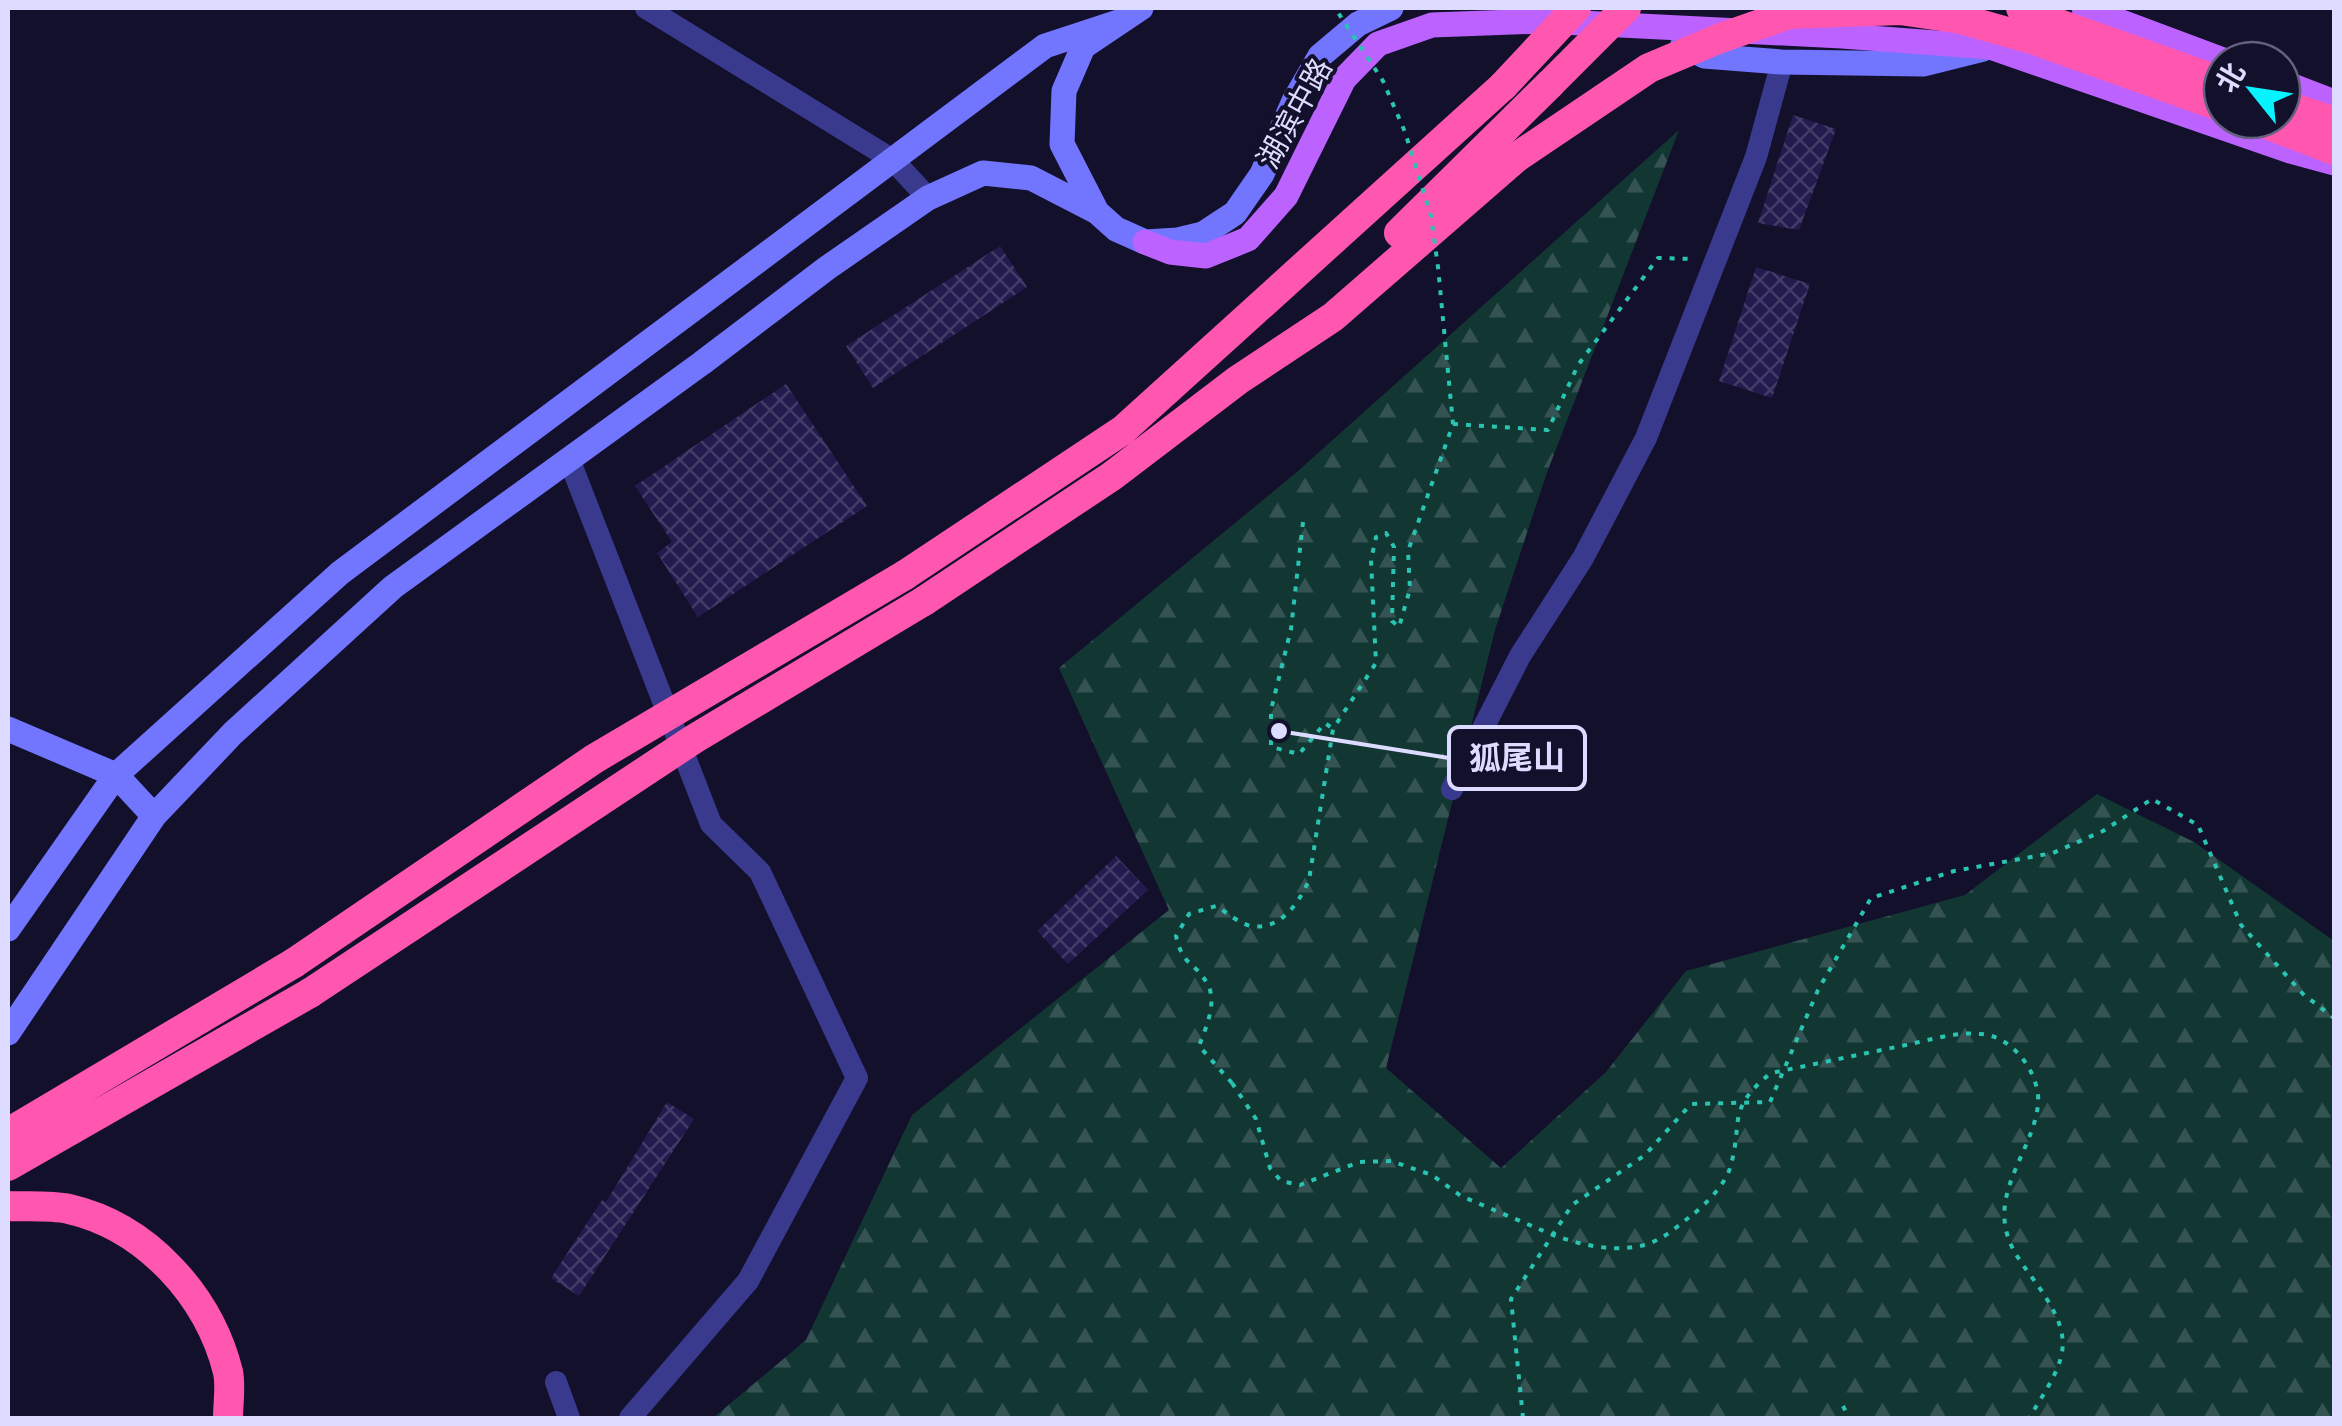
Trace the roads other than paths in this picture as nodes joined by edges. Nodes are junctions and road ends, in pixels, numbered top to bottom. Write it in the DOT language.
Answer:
graph roads {
  1 [pos="646,8"];
  2 [pos="1142,8"];
  3 [pos="1391,8"];
  4 [pos="1576,8"];
  5 [pos="1626,8"];
  6 [pos="1888,8"];
  7 [pos="2021,8"];
  8 [pos="2084,8"];
  9 [pos="1118,22"];
  10 [pos="1653,26"];
  11 [pos="1910,41"];
  12 [pos="1990,48"];
  13 [pos="2202,52"];
  14 [pos="1782,62"];
  15 [pos="2202,75"];
  16 [pos="2302,90"];
  17 [pos="2202,100"];
  18 [pos="2334,102"];
  19 [pos="2302,111"];
  20 [pos="2334,122"];
  21 [pos="2302,138"];
  22 [pos="2334,150"];
  23 [pos="893,160"];
  24 [pos="2334,162"];
  25 [pos="928,198"];
  26 [pos="1097,212"];
  27 [pos="1145,242"];
  28 [pos="1238,380"];
  29 [pos="569,459"];
  30 [pos="8,729"];
  31 [pos="116,775"];
  32 [pos="1452,789"];
  33 [pos="154,816"];
  34 [pos="8,929"];
  35 [pos="8,1033"];
  36 [pos="8,1133"];
  37 [pos="8,1166"];
  38 [pos="8,1206"];
  39 [pos="556,1382"];
  40 [pos="228,1418"];
  41 [pos="569,1418"];
  42 [pos="630,1418"];
  1 -- 23 [label="street"];
  2 -- 9 [label="main road"];
  3 -- 27 [label="main road"];
  4 -- 36 [label="highway, bridge"];
  5 -- 28 [label="highway, bridge"];
  6 -- 11 [label="main road"];
  7 -- 15 [label="highway"];
  8 -- 13 [label="main road"];
  9 -- 23 [label="main road"];
  9 -- 26 [label="main road"];
  10 -- 11 [label="main road, 湖滨中路"];
  10 -- 14 [label="main road"];
  10 -- 27 [label="main road, 湖滨中路"];
  11 -- 12 [label="main road, 湖滨中路"];
  12 -- 14 [label="main road"];
  12 -- 24 [label="main road, 湖滨中路"];
  14 -- 32 [label="street"];
  16 -- 18 [label="main road"];
  17 -- 28 [label="highway, bridge"];
  19 -- 20 [label="highway"];
  21 -- 22 [label="highway"];
  23 -- 25 [label="street"];
  23 -- 31 [label="main road"];
  25 -- 26 [label="main road"];
  25 -- 29 [label="main road"];
  26 -- 27 [label="main road"];
  28 -- 37 [label="highway, bridge"];
  29 -- 33 [label="main road"];
  29 -- 42 [label="street"];
  30 -- 31 [label="main road"];
  31 -- 33 [label="main road"];
  31 -- 34 [label="main road"];
  33 -- 35 [label="main road"];
  38 -- 40 [label="highway"];
  39 -- 41 [label="street"];
}
